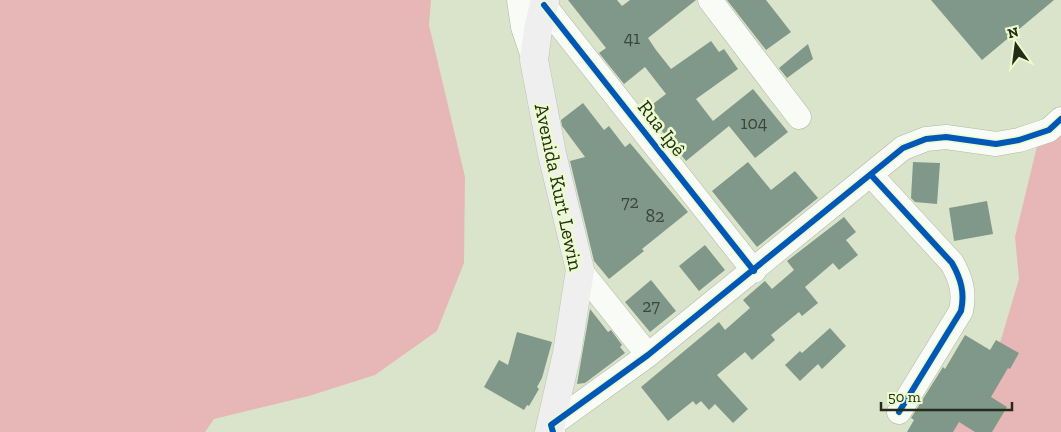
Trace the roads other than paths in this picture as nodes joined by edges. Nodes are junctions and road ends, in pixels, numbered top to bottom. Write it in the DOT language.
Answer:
graph roads {
  1 [pos="710,0"];
  2 [pos="536,2"];
  3 [pos="799,116"];
  4 [pos="1061,120"];
  5 [pos="871,175"];
  6 [pos="580,270"];
  7 [pos="754,271"];
  8 [pos="648,354"];
  9 [pos="899,412"];
  10 [pos="551,430"];
  1 -- 3 [label="street"];
  2 -- 6 [label="main road, Avenida Kurt Lewin"];
  2 -- 7 [label="street, Rua Ipê"];
  4 -- 5 [label="street"];
  5 -- 7 [label="street"];
  5 -- 9 [label="street"];
  6 -- 8 [label="street"];
  6 -- 10 [label="main road, Avenida Kurt Lewin"];
  7 -- 8 [label="street"];
  8 -- 10 [label="street"];
}
